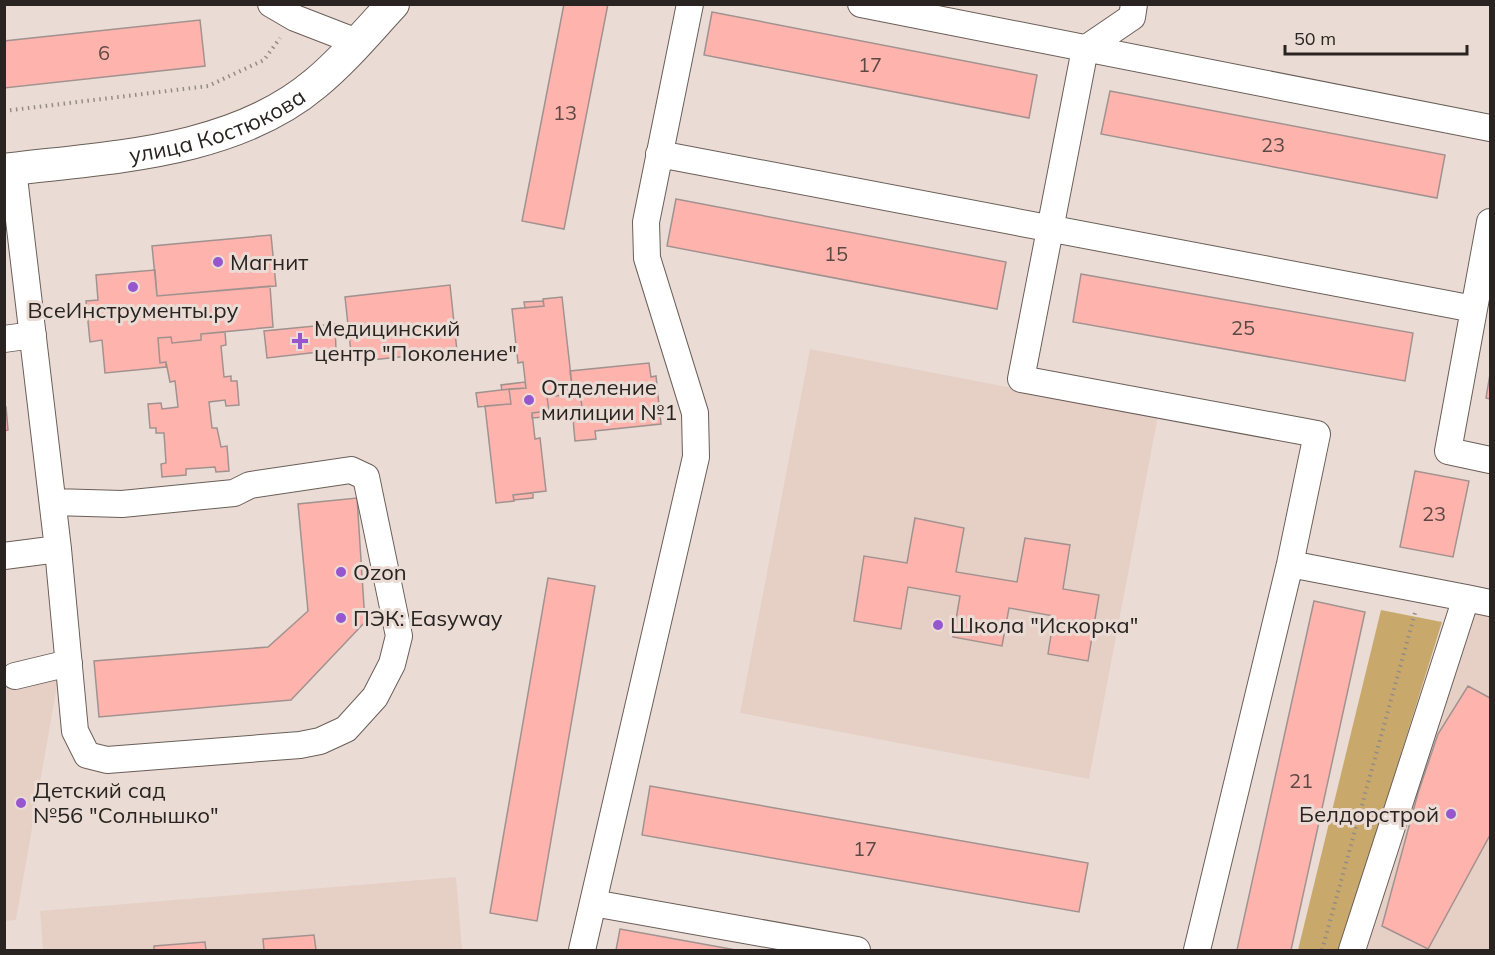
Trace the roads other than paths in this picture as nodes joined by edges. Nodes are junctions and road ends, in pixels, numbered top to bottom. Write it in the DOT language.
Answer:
graph roads {
  1 [pos="270,4"];
  2 [pos="393,4"];
  3 [pos="690,4"];
  4 [pos="861,4"];
  5 [pos="1134,4"];
  6 [pos="357,42"];
  7 [pos="1085,49"];
  8 [pos="1491,128"];
  9 [pos="659,154"];
  10 [pos="9,169"];
  11 [pos="1491,222"];
  12 [pos="1050,228"];
  13 [pos="1474,309"];
  14 [pos="33,335"];
  15 [pos="4,339"];
  16 [pos="1491,459"];
  17 [pos="53,502"];
  18 [pos="58,549"];
  19 [pos="4,556"];
  20 [pos="1290,564"];
  21 [pos="1466,598"];
  22 [pos="1491,603"];
  23 [pos="69,663"];
  24 [pos="15,676"];
  25 [pos="593,903"];
  26 [pos="582,951"];
  27 [pos="857,951"];
  28 [pos="1197,951"];
  29 [pos="1352,951"];
  1 -- 6 [label="street"];
  2 -- 6 [label="main road, улица Костюкова"];
  3 -- 9 [label="street"];
  4 -- 7 [label="street"];
  5 -- 7 [label="street"];
  6 -- 10 [label="main road, улица Костюкова"];
  7 -- 8 [label="street"];
  7 -- 12 [label="street"];
  9 -- 12 [label="street"];
  9 -- 25 [label="street"];
  10 -- 14 [label="street"];
  11 -- 13 [label="street"];
  12 -- 13 [label="street"];
  12 -- 20 [label="street"];
  13 -- 16 [label="street"];
  14 -- 15 [label="street"];
  14 -- 17 [label="street"];
  17 -- 18 [label="street"];
  17 -- 23 [label="street"];
  18 -- 19 [label="street"];
  18 -- 23 [label="street"];
  20 -- 21 [label="street"];
  20 -- 28 [label="street"];
  21 -- 22 [label="street"];
  21 -- 29 [label="street"];
  23 -- 24 [label="street"];
  25 -- 26 [label="street"];
  25 -- 27 [label="street"];
}
